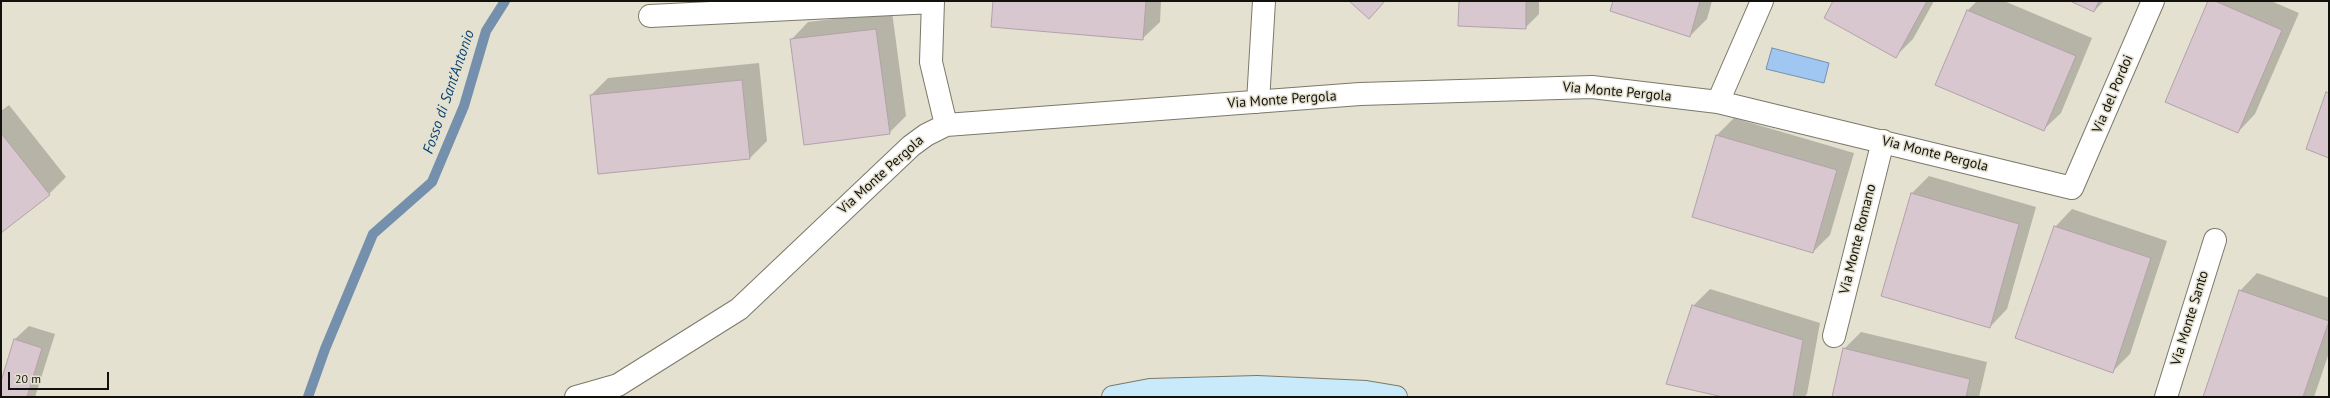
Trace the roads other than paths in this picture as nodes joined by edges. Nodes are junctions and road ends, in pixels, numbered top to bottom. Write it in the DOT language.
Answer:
graph roads {
  1 [pos="1264,1"];
  2 [pos="1762,1"];
  3 [pos="2153,1"];
  4 [pos="933,2"];
  5 [pos="650,16"];
  6 [pos="1258,102"];
  7 [pos="1718,102"];
  8 [pos="946,125"];
  9 [pos="1883,141"];
  10 [pos="2072,188"];
  11 [pos="2215,240"];
  12 [pos="1834,336"];
  13 [pos="576,397"];
  14 [pos="1113,397"];
  15 [pos="1396,397"];
  16 [pos="2166,397"];
  1 -- 6 [label="street"];
  2 -- 7 [label="street"];
  3 -- 10 [label="street, Via del Pordoi"];
  4 -- 5 [label="street"];
  4 -- 8 [label="street"];
  6 -- 7 [label="street, Via Monte Pergola"];
  6 -- 8 [label="street, Via Monte Pergola"];
  7 -- 9 [label="street, Via Monte Pergola"];
  8 -- 13 [label="street, Via Monte Pergola"];
  9 -- 10 [label="street, Via Monte Pergola"];
  9 -- 12 [label="street, Via Monte Romano"];
  11 -- 16 [label="street, Via Monte Santo"];
  14 -- 15 [label="main road"];
}
